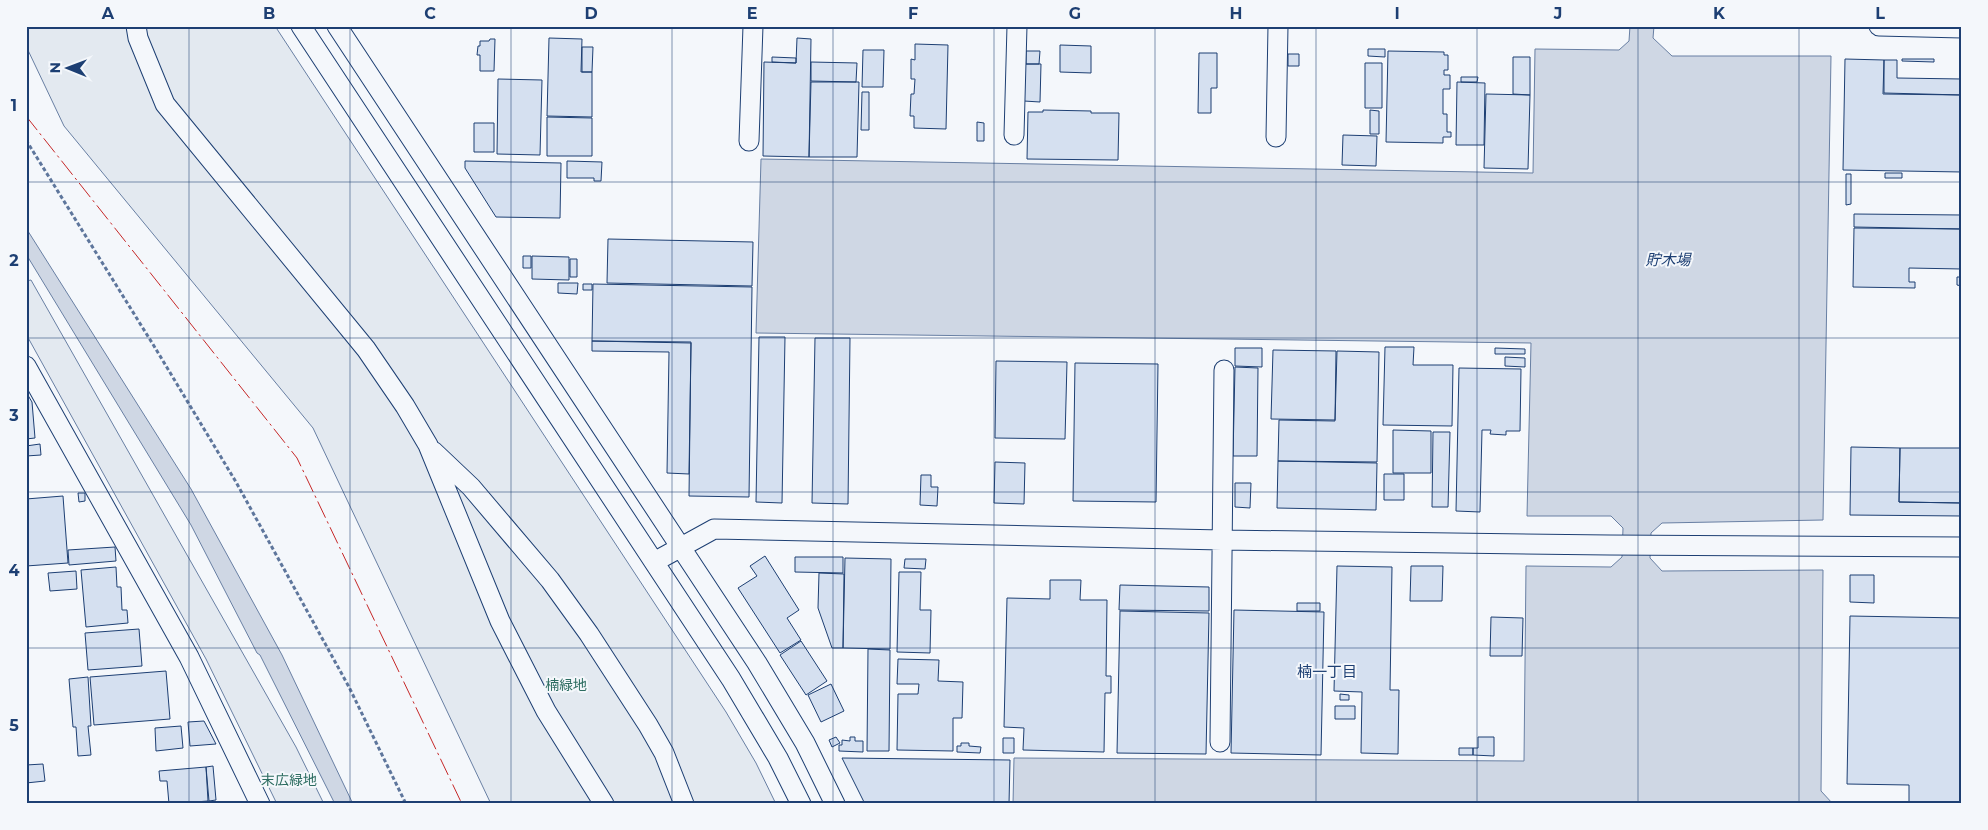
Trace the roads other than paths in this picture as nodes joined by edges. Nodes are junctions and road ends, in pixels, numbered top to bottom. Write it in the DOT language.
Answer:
graph roads {
  1 [pos="136,26"];
  2 [pos="753,26"];
  3 [pos="1016,26"];
  4 [pos="1278,26"];
  5 [pos="1879,26"];
  6 [pos="340,27"];
  7 [pos="1962,28"];
  8 [pos="305,33"];
  9 [pos="1014,135"];
  10 [pos="1276,137"];
  11 [pos="749,141"];
  12 [pos="26,366"];
  13 [pos="1224,370"];
  14 [pos="428,445"];
  15 [pos="1222,540"];
  16 [pos="681,547"];
  17 [pos="1962,547"];
  18 [pos="654,562"];
  19 [pos="1220,742"];
  20 [pos="260,804"];
  21 [pos="604,804"];
  22 [pos="684,804"];
  23 [pos="800,804"];
  24 [pos="835,804"];
  1 -- 14 [label="street"];
  2 -- 11 [label="street"];
  3 -- 9 [label="street"];
  4 -- 10 [label="street"];
  5 -- 7 [label="street"];
  6 -- 8 [label="street"];
  6 -- 16 [label="street"];
  8 -- 18 [label="street"];
  12 -- 20 [label="street"];
  13 -- 15 [label="street"];
  14 -- 21 [label="street"];
  14 -- 22 [label="street"];
  15 -- 16 [label="street"];
  15 -- 17 [label="street"];
  15 -- 19 [label="street"];
  16 -- 18 [label="street"];
  16 -- 24 [label="street"];
  18 -- 23 [label="street"];
}
